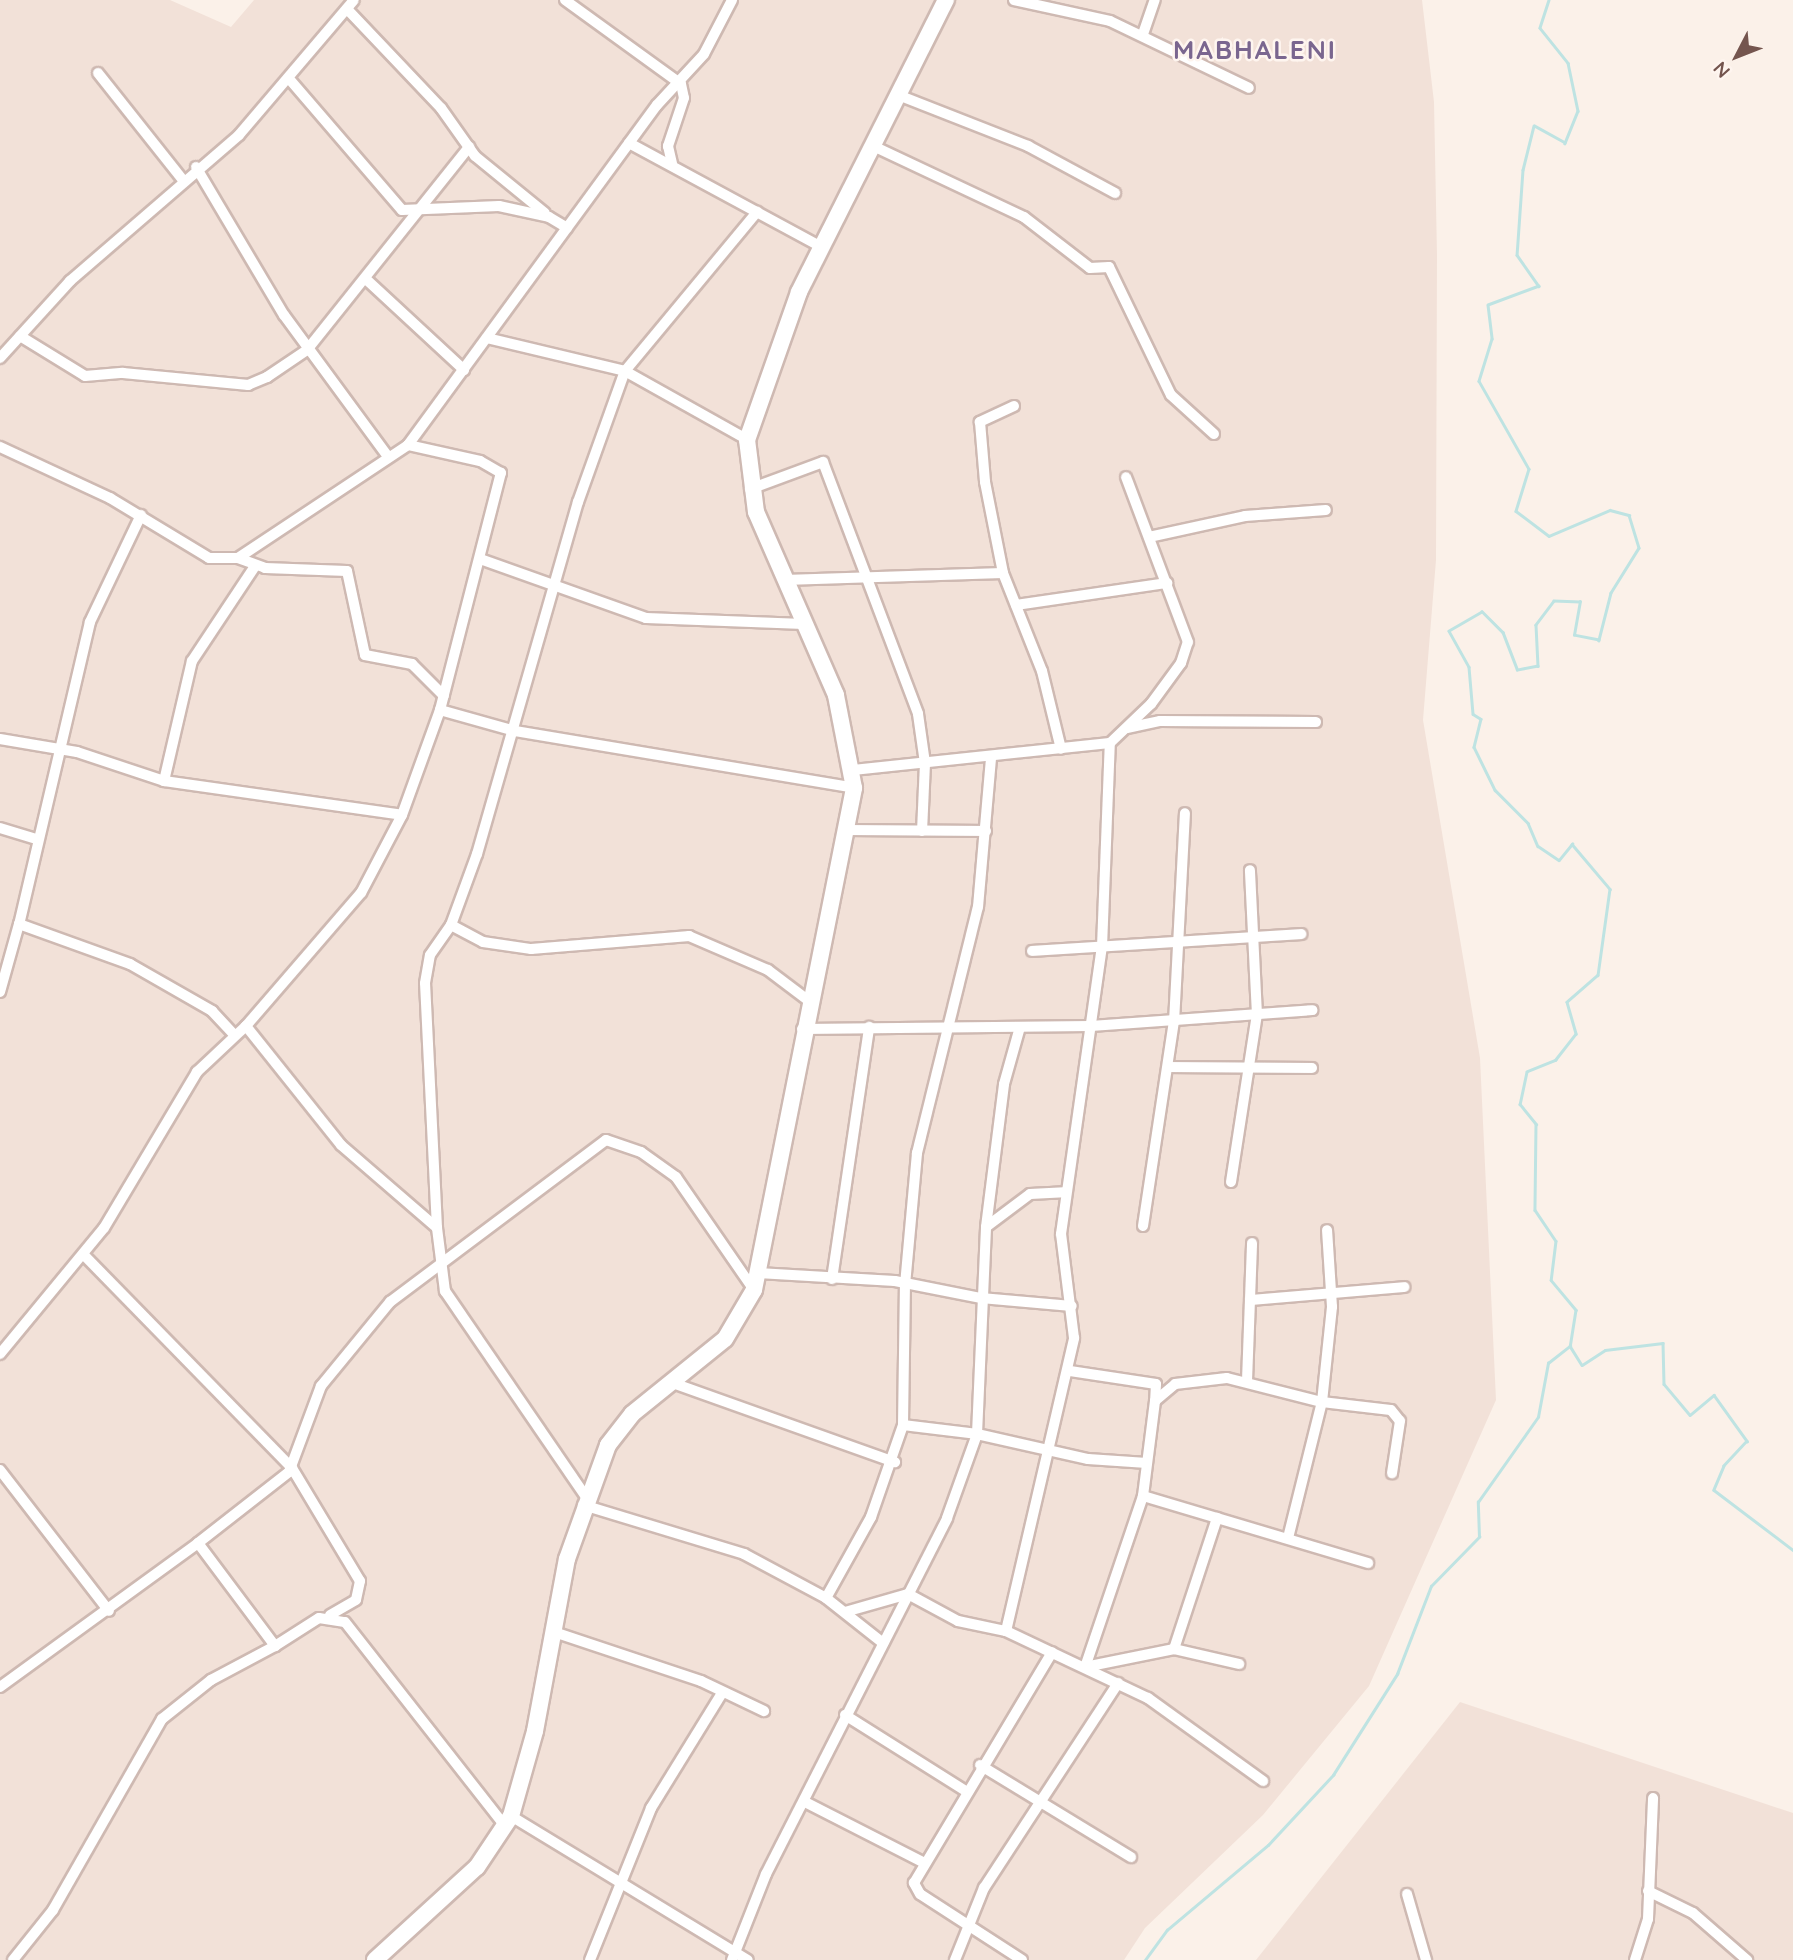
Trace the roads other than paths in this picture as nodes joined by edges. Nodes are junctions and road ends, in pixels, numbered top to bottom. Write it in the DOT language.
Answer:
graph roads {
  1 [pos="565,0"];
  2 [pos="732,0"];
  3 [pos="946,0"];
  4 [pos="1014,0"];
  5 [pos="1155,0"];
  6 [pos="351,5"];
  7 [pos="1143,34"];
  8 [pos="98,73"];
  9 [pos="291,81"];
  10 [pos="678,82"];
  11 [pos="1248,88"];
  12 [pos="898,95"];
  13 [pos="629,143"];
  14 [pos="871,145"];
  15 [pos="469,147"];
  16 [pos="672,164"];
  17 [pos="196,167"];
  18 [pos="182,179"];
  19 [pos="1115,193"];
  20 [pos="421,212"];
  21 [pos="757,212"];
  22 [pos="550,217"];
  23 [pos="566,228"];
  24 [pos="821,247"];
  25 [pos="368,281"];
  26 [pos="20,336"];
  27 [pos="486,338"];
  28 [pos="307,351"];
  29 [pos="0,358"];
  30 [pos="464,370"];
  31 [pos="625,371"];
  32 [pos="1014,406"];
  33 [pos="1214,434"];
  34 [pos="748,440"];
  35 [pos="408,445"];
  36 [pos="0,447"];
  37 [pos="387,455"];
  38 [pos="1126,477"];
  39 [pos="750,489"];
  40 [pos="1326,510"];
  41 [pos="141,515"];
  42 [pos="1149,537"];
  43 [pos="238,558"];
  44 [pos="482,560"];
  45 [pos="255,566"];
  46 [pos="1003,573"];
  47 [pos="870,579"];
  48 [pos="784,580"];
  49 [pos="557,582"];
  50 [pos="1167,583"];
  51 [pos="1016,605"];
  52 [pos="804,624"];
  53 [pos="444,696"];
  54 [pos="440,710"];
  55 [pos="1316,722"];
  56 [pos="1121,730"];
  57 [pos="515,731"];
  58 [pos="0,739"];
  59 [pos="1110,743"];
  60 [pos="1061,749"];
  61 [pos="64,751"];
  62 [pos="991,759"];
  63 [pos="925,763"];
  64 [pos="853,770"];
  65 [pos="164,781"];
  66 [pos="854,788"];
  67 [pos="1185,813"];
  68 [pos="402,815"];
  69 [pos="0,828"];
  70 [pos="850,830"];
  71 [pos="922,831"];
  72 [pos="986,831"];
  73 [pos="35,839"];
  74 [pos="1250,870"];
  75 [pos="19,924"];
  76 [pos="451,925"];
  77 [pos="1256,934"];
  78 [pos="1301,934"];
  79 [pos="1178,943"];
  80 [pos="1101,947"];
  81 [pos="1032,951"];
  82 [pos="0,992"];
  83 [pos="809,1001"];
  84 [pos="1312,1010"];
  85 [pos="1257,1015"];
  86 [pos="1174,1023"];
  87 [pos="246,1026"];
  88 [pos="1091,1026"];
  89 [pos="869,1027"];
  90 [pos="1020,1027"];
  91 [pos="943,1028"];
  92 [pos="802,1029"];
  93 [pos="234,1035"];
  94 [pos="1252,1065"];
  95 [pos="1169,1067"];
  96 [pos="1312,1068"];
  97 [pos="1231,1182"];
  98 [pos="1064,1192"];
  99 [pos="1143,1226"];
  100 [pos="986,1227"];
  101 [pos="438,1228"];
  102 [pos="1327,1230"];
  103 [pos="1252,1243"];
  104 [pos="84,1255"];
  105 [pos="438,1271"];
  106 [pos="758,1273"];
  107 [pos="832,1279"];
  108 [pos="905,1285"];
  109 [pos="1404,1287"];
  110 [pos="754,1290"];
  111 [pos="1332,1295"];
  112 [pos="981,1298"];
  113 [pos="1250,1300"];
  114 [pos="1072,1306"];
  115 [pos="0,1354"];
  116 [pos="1070,1371"];
  117 [pos="1247,1381"];
  118 [pos="670,1382"];
  119 [pos="1155,1401"];
  120 [pos="1322,1402"];
  121 [pos="903,1425"];
  122 [pos="977,1434"];
  123 [pos="1048,1451"];
  124 [pos="895,1462"];
  125 [pos="1147,1463"];
  126 [pos="292,1468"];
  127 [pos="0,1470"];
  128 [pos="1392,1473"];
  129 [pos="1143,1496"];
  130 [pos="585,1501"];
  131 [pos="1217,1518"];
  132 [pos="1288,1538"];
  133 [pos="198,1543"];
  134 [pos="1368,1563"];
  135 [pos="908,1594"];
  136 [pos="826,1598"];
  137 [pos="109,1611"];
  138 [pos="845,1612"];
  139 [pos="330,1615"];
  140 [pos="1006,1631"];
  141 [pos="554,1632"];
  142 [pos="883,1643"];
  143 [pos="275,1646"];
  144 [pos="1174,1649"];
  145 [pos="1052,1652"];
  146 [pos="1239,1664"];
  147 [pos="1085,1667"];
  148 [pos="1118,1683"];
  149 [pos="0,1687"];
  150 [pos="722,1693"];
  151 [pos="764,1712"];
  152 [pos="845,1715"];
  153 [pos="980,1765"];
  154 [pos="1263,1782"];
  155 [pos="964,1790"];
  156 [pos="1653,1798"];
  157 [pos="805,1802"];
  158 [pos="1040,1802"];
  159 [pos="507,1821"];
  160 [pos="1131,1857"];
  161 [pos="923,1862"];
  162 [pos="626,1880"];
  163 [pos="1648,1891"];
  164 [pos="1407,1895"];
  165 [pos="969,1928"];
  166 [pos="733,1956"];
  167 [pos="13,1960"];
  168 [pos="375,1960"];
  169 [pos="590,1960"];
  170 [pos="748,1960"];
  171 [pos="955,1960"];
  172 [pos="1022,1960"];
  173 [pos="1426,1960"];
  174 [pos="1635,1960"];
  175 [pos="1747,1960"];
  1 -- 10 [label="street"];
  2 -- 10 [label="street"];
  3 -- 12 [label="street"];
  4 -- 7 [label="street"];
  5 -- 7 [label="street"];
  6 -- 9 [label="street"];
  6 -- 15 [label="street"];
  7 -- 11 [label="street"];
  8 -- 18 [label="street"];
  9 -- 17 [label="street"];
  9 -- 20 [label="street"];
  10 -- 13 [label="street"];
  10 -- 16 [label="street"];
  12 -- 14 [label="street"];
  12 -- 19 [label="street"];
  13 -- 16 [label="street"];
  13 -- 23 [label="street"];
  14 -- 24 [label="street"];
  14 -- 33 [label="street"];
  15 -- 20 [label="street"];
  15 -- 22 [label="street"];
  16 -- 21 [label="street"];
  17 -- 18 [label="street"];
  17 -- 28 [label="street"];
  18 -- 26 [label="street"];
  20 -- 22 [label="street"];
  20 -- 25 [label="street"];
  21 -- 24 [label="street"];
  21 -- 31 [label="street"];
  22 -- 23 [label="street"];
  23 -- 27 [label="street"];
  24 -- 34 [label="street"];
  25 -- 28 [label="street"];
  25 -- 30 [label="street"];
  26 -- 28 [label="street"];
  26 -- 29 [label="street"];
  27 -- 30 [label="street"];
  27 -- 31 [label="street"];
  28 -- 37 [label="street"];
  30 -- 35 [label="street"];
  31 -- 34 [label="street"];
  31 -- 49 [label="street"];
  32 -- 46 [label="street"];
  34 -- 39 [label="street"];
  35 -- 37 [label="street"];
  35 -- 44 [label="street"];
  36 -- 41 [label="street"];
  37 -- 43 [label="street"];
  38 -- 42 [label="street"];
  39 -- 47 [label="street"];
  39 -- 48 [label="street"];
  40 -- 42 [label="street"];
  41 -- 43 [label="street"];
  41 -- 61 [label="street"];
  42 -- 50 [label="street"];
  43 -- 45 [label="street"];
  44 -- 49 [label="street"];
  44 -- 53 [label="street"];
  45 -- 53 [label="street"];
  45 -- 65 [label="street"];
  46 -- 47 [label="street"];
  46 -- 51 [label="street"];
  47 -- 48 [label="street"];
  47 -- 63 [label="street"];
  48 -- 52 [label="street"];
  49 -- 52 [label="street"];
  49 -- 57 [label="street"];
  50 -- 51 [label="street"];
  50 -- 56 [label="street"];
  51 -- 60 [label="street"];
  52 -- 64 [label="street"];
  53 -- 54 [label="street"];
  54 -- 57 [label="street"];
  54 -- 68 [label="street"];
  55 -- 56 [label="street"];
  56 -- 59 [label="street"];
  57 -- 66 [label="street"];
  57 -- 76 [label="street"];
  58 -- 61 [label="street"];
  59 -- 60 [label="street"];
  59 -- 80 [label="street"];
  60 -- 62 [label="street"];
  61 -- 65 [label="street"];
  61 -- 73 [label="street"];
  62 -- 63 [label="street"];
  62 -- 72 [label="street"];
  63 -- 64 [label="street"];
  63 -- 71 [label="street"];
  64 -- 66 [label="street"];
  65 -- 68 [label="street"];
  66 -- 70 [label="street"];
  67 -- 79 [label="street"];
  68 -- 87 [label="street"];
  69 -- 73 [label="street"];
  70 -- 71 [label="street"];
  70 -- 83 [label="street"];
  71 -- 72 [label="street"];
  72 -- 91 [label="street"];
  73 -- 75 [label="street"];
  74 -- 77 [label="street"];
  75 -- 82 [label="street"];
  75 -- 93 [label="street"];
  76 -- 83 [label="street"];
  76 -- 101 [label="street"];
  77 -- 78 [label="street"];
  77 -- 79 [label="street"];
  77 -- 85 [label="street"];
  79 -- 80 [label="street"];
  79 -- 86 [label="street"];
  80 -- 81 [label="street"];
  80 -- 88 [label="street"];
  83 -- 92 [label="street"];
  84 -- 85 [label="street"];
  85 -- 86 [label="street"];
  85 -- 94 [label="street"];
  86 -- 88 [label="street"];
  86 -- 95 [label="street"];
  87 -- 93 [label="street"];
  87 -- 101 [label="street"];
  88 -- 90 [label="street"];
  88 -- 98 [label="street"];
  89 -- 91 [label="street"];
  89 -- 92 [label="street"];
  89 -- 107 [label="street"];
  90 -- 91 [label="street"];
  90 -- 100 [label="street"];
  91 -- 108 [label="street"];
  92 -- 106 [label="street"];
  93 -- 104 [label="street"];
  94 -- 95 [label="street"];
  94 -- 96 [label="street"];
  94 -- 97 [label="street"];
  95 -- 99 [label="street"];
  98 -- 100 [label="street"];
  98 -- 114 [label="street"];
  100 -- 112 [label="street"];
  101 -- 105 [label="street"];
  102 -- 111 [label="street"];
  103 -- 113 [label="street"];
  104 -- 115 [label="street"];
  104 -- 126 [label="street"];
  105 -- 110 [label="street"];
  105 -- 126 [label="street"];
  105 -- 130 [label="street"];
  106 -- 107 [label="street"];
  106 -- 110 [label="street"];
  107 -- 108 [label="street"];
  108 -- 112 [label="street"];
  108 -- 121 [label="street"];
  109 -- 111 [label="street"];
  110 -- 118 [label="street"];
  111 -- 113 [label="street"];
  111 -- 120 [label="street"];
  112 -- 114 [label="street"];
  112 -- 122 [label="street"];
  113 -- 117 [label="street"];
  114 -- 116 [label="street"];
  116 -- 119 [label="street"];
  116 -- 123 [label="street"];
  117 -- 119 [label="street"];
  117 -- 120 [label="street"];
  118 -- 124 [label="street"];
  118 -- 130 [label="street"];
  119 -- 125 [label="street"];
  120 -- 128 [label="street"];
  120 -- 132 [label="street"];
  121 -- 122 [label="street"];
  121 -- 124 [label="street"];
  122 -- 123 [label="street"];
  122 -- 135 [label="street"];
  123 -- 125 [label="street"];
  123 -- 140 [label="street"];
  124 -- 136 [label="street"];
  125 -- 129 [label="street"];
  126 -- 133 [label="street"];
  126 -- 139 [label="street"];
  127 -- 137 [label="street"];
  129 -- 131 [label="street"];
  129 -- 147 [label="street"];
  130 -- 136 [label="street"];
  130 -- 141 [label="street"];
  131 -- 132 [label="street"];
  131 -- 144 [label="street"];
  132 -- 134 [label="street"];
  133 -- 137 [label="street"];
  133 -- 143 [label="street"];
  135 -- 138 [label="street"];
  135 -- 140 [label="street"];
  135 -- 142 [label="street"];
  136 -- 138 [label="street"];
  137 -- 149 [label="street"];
  138 -- 142 [label="street"];
  139 -- 143 [label="street"];
  139 -- 159 [label="street"];
  140 -- 145 [label="street"];
  141 -- 150 [label="street"];
  141 -- 159 [label="street"];
  142 -- 152 [label="street"];
  143 -- 167 [label="street"];
  144 -- 146 [label="street"];
  144 -- 147 [label="street"];
  145 -- 147 [label="street"];
  145 -- 153 [label="street"];
  147 -- 148 [label="street"];
  148 -- 154 [label="street"];
  148 -- 158 [label="street"];
  150 -- 151 [label="street"];
  150 -- 162 [label="street"];
  152 -- 155 [label="street"];
  152 -- 157 [label="street"];
  153 -- 155 [label="street"];
  153 -- 158 [label="street"];
  155 -- 161 [label="street"];
  156 -- 163 [label="street"];
  157 -- 161 [label="street"];
  157 -- 166 [label="street"];
  158 -- 160 [label="street"];
  158 -- 165 [label="street"];
  159 -- 162 [label="street"];
  159 -- 168 [label="street"];
  161 -- 165 [label="street"];
  162 -- 166 [label="street"];
  162 -- 169 [label="street"];
  163 -- 174 [label="street"];
  163 -- 175 [label="street"];
  164 -- 173 [label="street"];
  165 -- 171 [label="street"];
  165 -- 172 [label="street"];
  166 -- 170 [label="street"];
}
